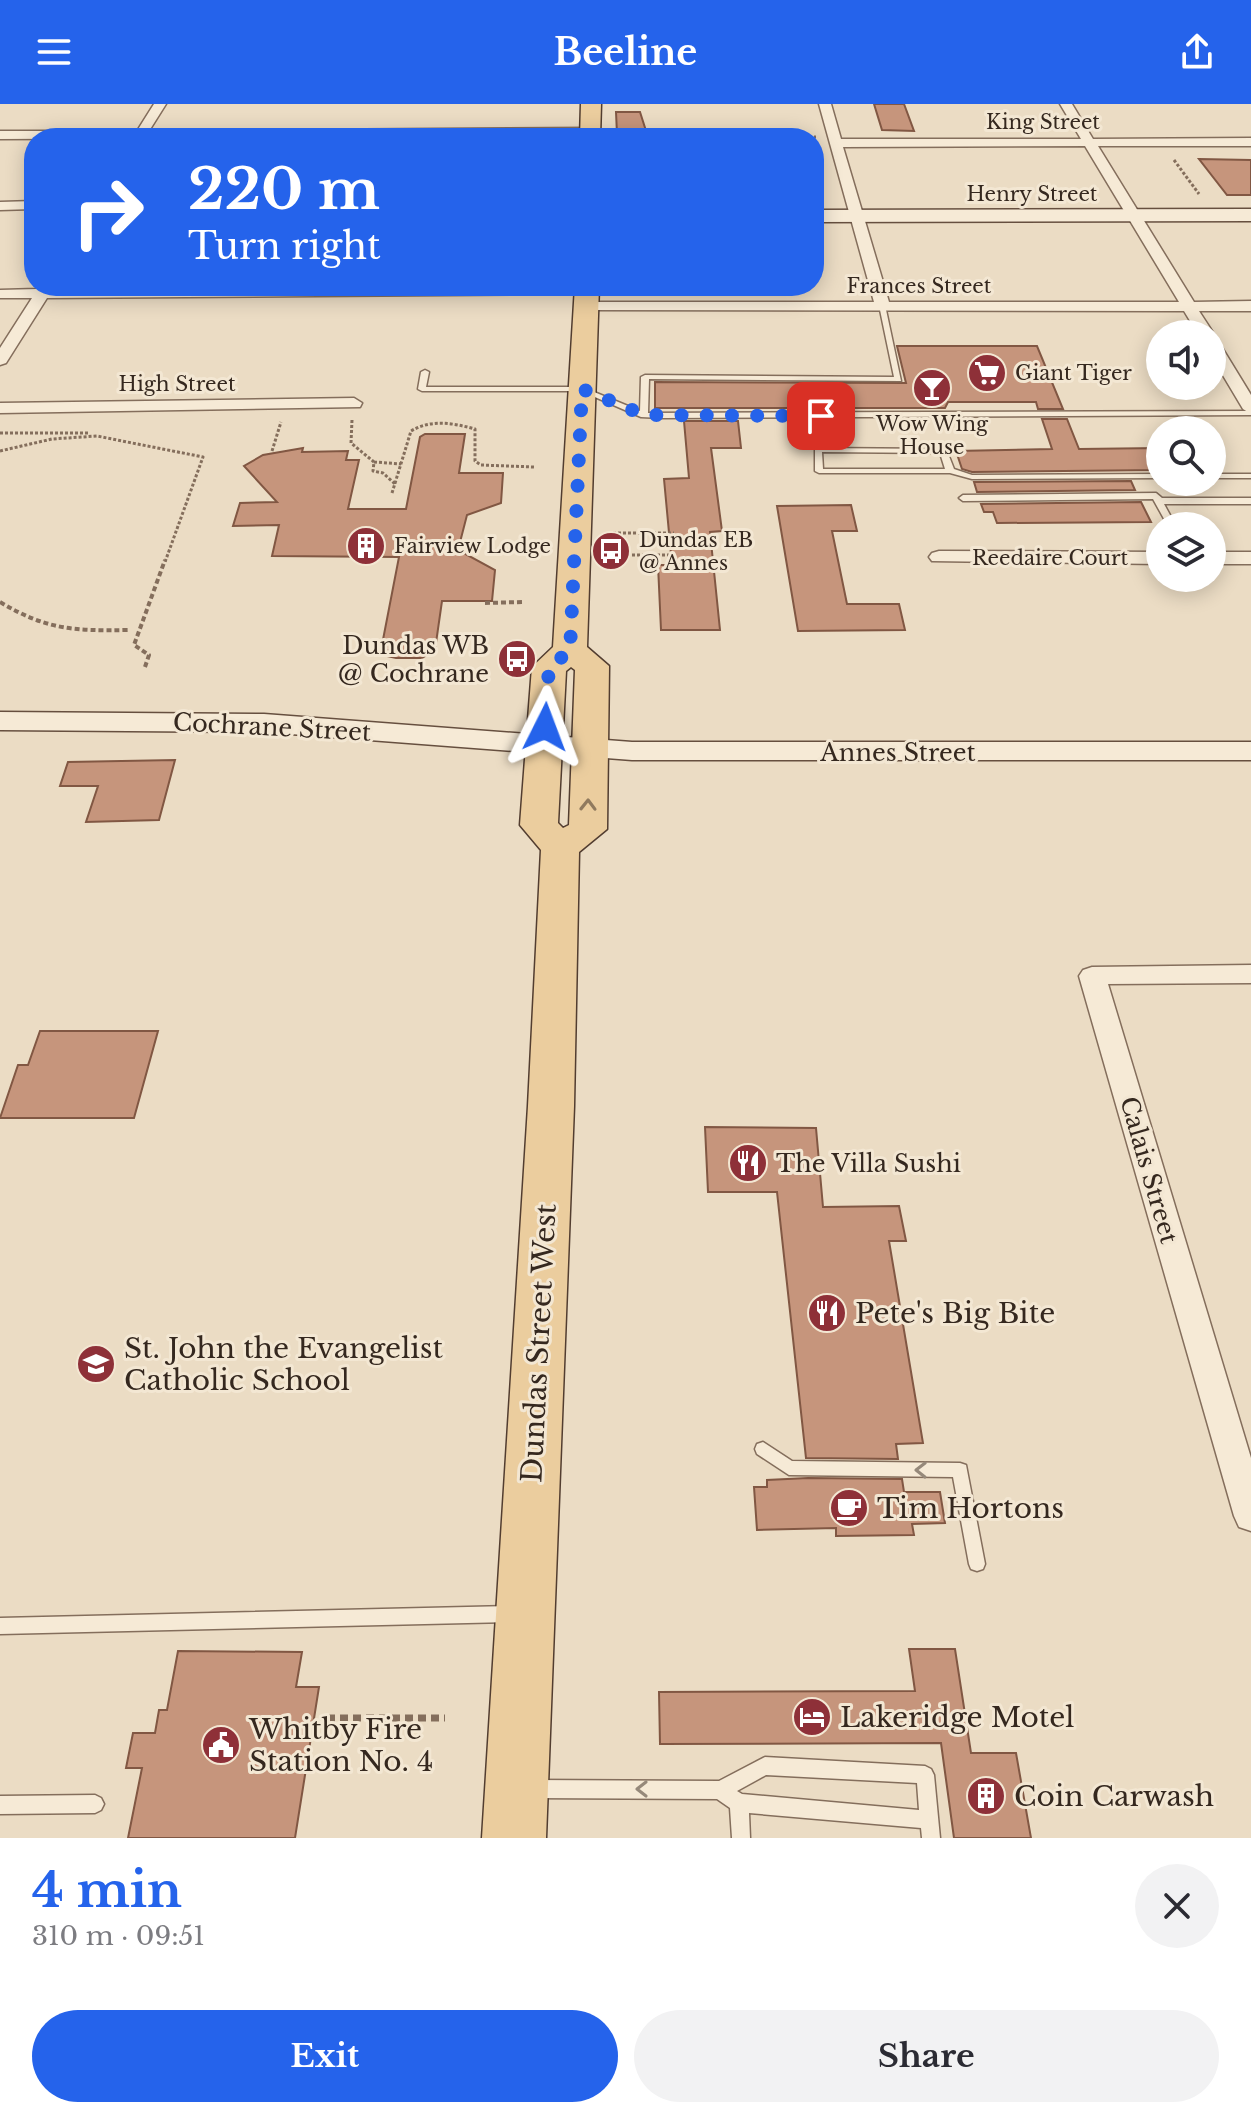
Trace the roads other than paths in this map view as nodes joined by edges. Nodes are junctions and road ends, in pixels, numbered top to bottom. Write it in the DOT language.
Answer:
graph roads {
  1 [pos="160,104"];
  2 [pos="591,104"];
  3 [pos="825,104"];
  4 [pos="1066,104"];
  5 [pos="144,128"];
  6 [pos="590,128"];
  7 [pos="0,135"];
  8 [pos="24,135"];
  9 [pos="828,140"];
  10 [pos="1251,142"];
  11 [pos="1089,143"];
  12 [pos="24,205"];
  13 [pos="0,206"];
  14 [pos="1133,215"];
  15 [pos="1251,215"];
  16 [pos="824,216"];
  17 [pos="858,216"];
  18 [pos="24,292"];
  19 [pos="0,294"];
  20 [pos="40,296"];
  21 [pos="587,296"];
  22 [pos="641,296"];
  23 [pos="882,305"];
  24 [pos="1188,306"];
  25 [pos="1251,306"];
  26 [pos="1197,320"];
  27 [pos="0,360"];
  28 [pos="1226,368"];
  29 [pos="425,372"];
  30 [pos="582,389"];
  31 [pos="354,403"];
  32 [pos="0,408"];
  33 [pos="1251,411"];
  34 [pos="644,415"];
  35 [pos="950,471"];
  36 [pos="1146,476"];
  37 [pos="1226,476"];
  38 [pos="1251,476"];
  39 [pos="963,498"];
  40 [pos="1160,501"];
  41 [pos="1251,501"];
  42 [pos="1165,512"];
  43 [pos="939,557"];
  44 [pos="1146,558"];
  45 [pos="1226,558"];
  46 [pos="1251,558"];
  47 [pos="570,651"];
  48 [pos="0,721"];
  49 [pos="544,745"];
  50 [pos="590,748"];
  51 [pos="1251,751"];
  52 [pos="560,848"];
  53 [pos="1251,974"];
  54 [pos="763,1449"];
  55 [pos="1251,1516"];
  56 [pos="977,1564"];
  57 [pos="525,1614"];
  58 [pos="0,1626"];
  59 [pos="720,1790"];
  60 [pos="739,1803"];
  61 [pos="95,1804"];
  62 [pos="0,1805"];
  63 [pos="515,1813"];
  64 [pos="930,1829"];
  65 [pos="741,1838"];
  1 -- 5 [label="street"];
  2 -- 6 [label="main road"];
  3 -- 9 [label="street"];
  4 -- 11 [label="street"];
  7 -- 8 [label="street"];
  9 -- 11 [label="street, King Street"];
  9 -- 17 [label="street"];
  10 -- 11 [label="street, King Street"];
  11 -- 14 [label="street"];
  12 -- 13 [label="street"];
  14 -- 15 [label="main road, Henry Street"];
  14 -- 17 [label="main road, Henry Street"];
  14 -- 24 [label="street"];
  16 -- 17 [label="main road, Henry Street"];
  17 -- 23 [label="street"];
  18 -- 19 [label="street, Frances Street"];
  20 -- 27 [label="street"];
  21 -- 30 [label="main road"];
  22 -- 23 [label="street, Frances Street"];
  23 -- 24 [label="street, Frances Street"];
  23 -- 34 [label="lane"];
  24 -- 25 [label="street, Frances Street"];
  24 -- 26 [label="street"];
  28 -- 33 [label="street"];
  29 -- 30 [label="lane"];
  30 -- 34 [label="lane"];
  30 -- 47 [label="main road"];
  31 -- 32 [label="street, High Street"];
  33 -- 34 [label="lane"];
  35 -- 35 [label="lane"];
  35 -- 36 [label="lane"];
  37 -- 38 [label="lane"];
  39 -- 40 [label="lane"];
  40 -- 41 [label="lane"];
  40 -- 42 [label="lane"];
  43 -- 44 [label="street, Reedaire Court"];
  45 -- 46 [label="street"];
  47 -- 49 [label="main road"];
  47 -- 50 [label="main road"];
  48 -- 49 [label="main road, Cochrane Street"];
  49 -- 50 [label="main road, Annes Street"];
  49 -- 52 [label="main road"];
  50 -- 51 [label="main road, Annes Street"];
  52 -- 50 [label="main road, one-way"];
  52 -- 57 [label="main road, Dundas Street West"];
  53 -- 55 [label="street, Calais Street"];
  56 -- 54 [label="lane, one-way"];
  57 -- 58 [label="lane"];
  57 -- 63 [label="main road, Dundas Street West"];
  59 -- 60 [label="lane"];
  59 -- 63 [label="lane, one-way"];
  59 -- 64 [label="lane"];
  60 -- 64 [label="lane"];
  60 -- 65 [label="lane"];
  61 -- 62 [label="lane"];
}
